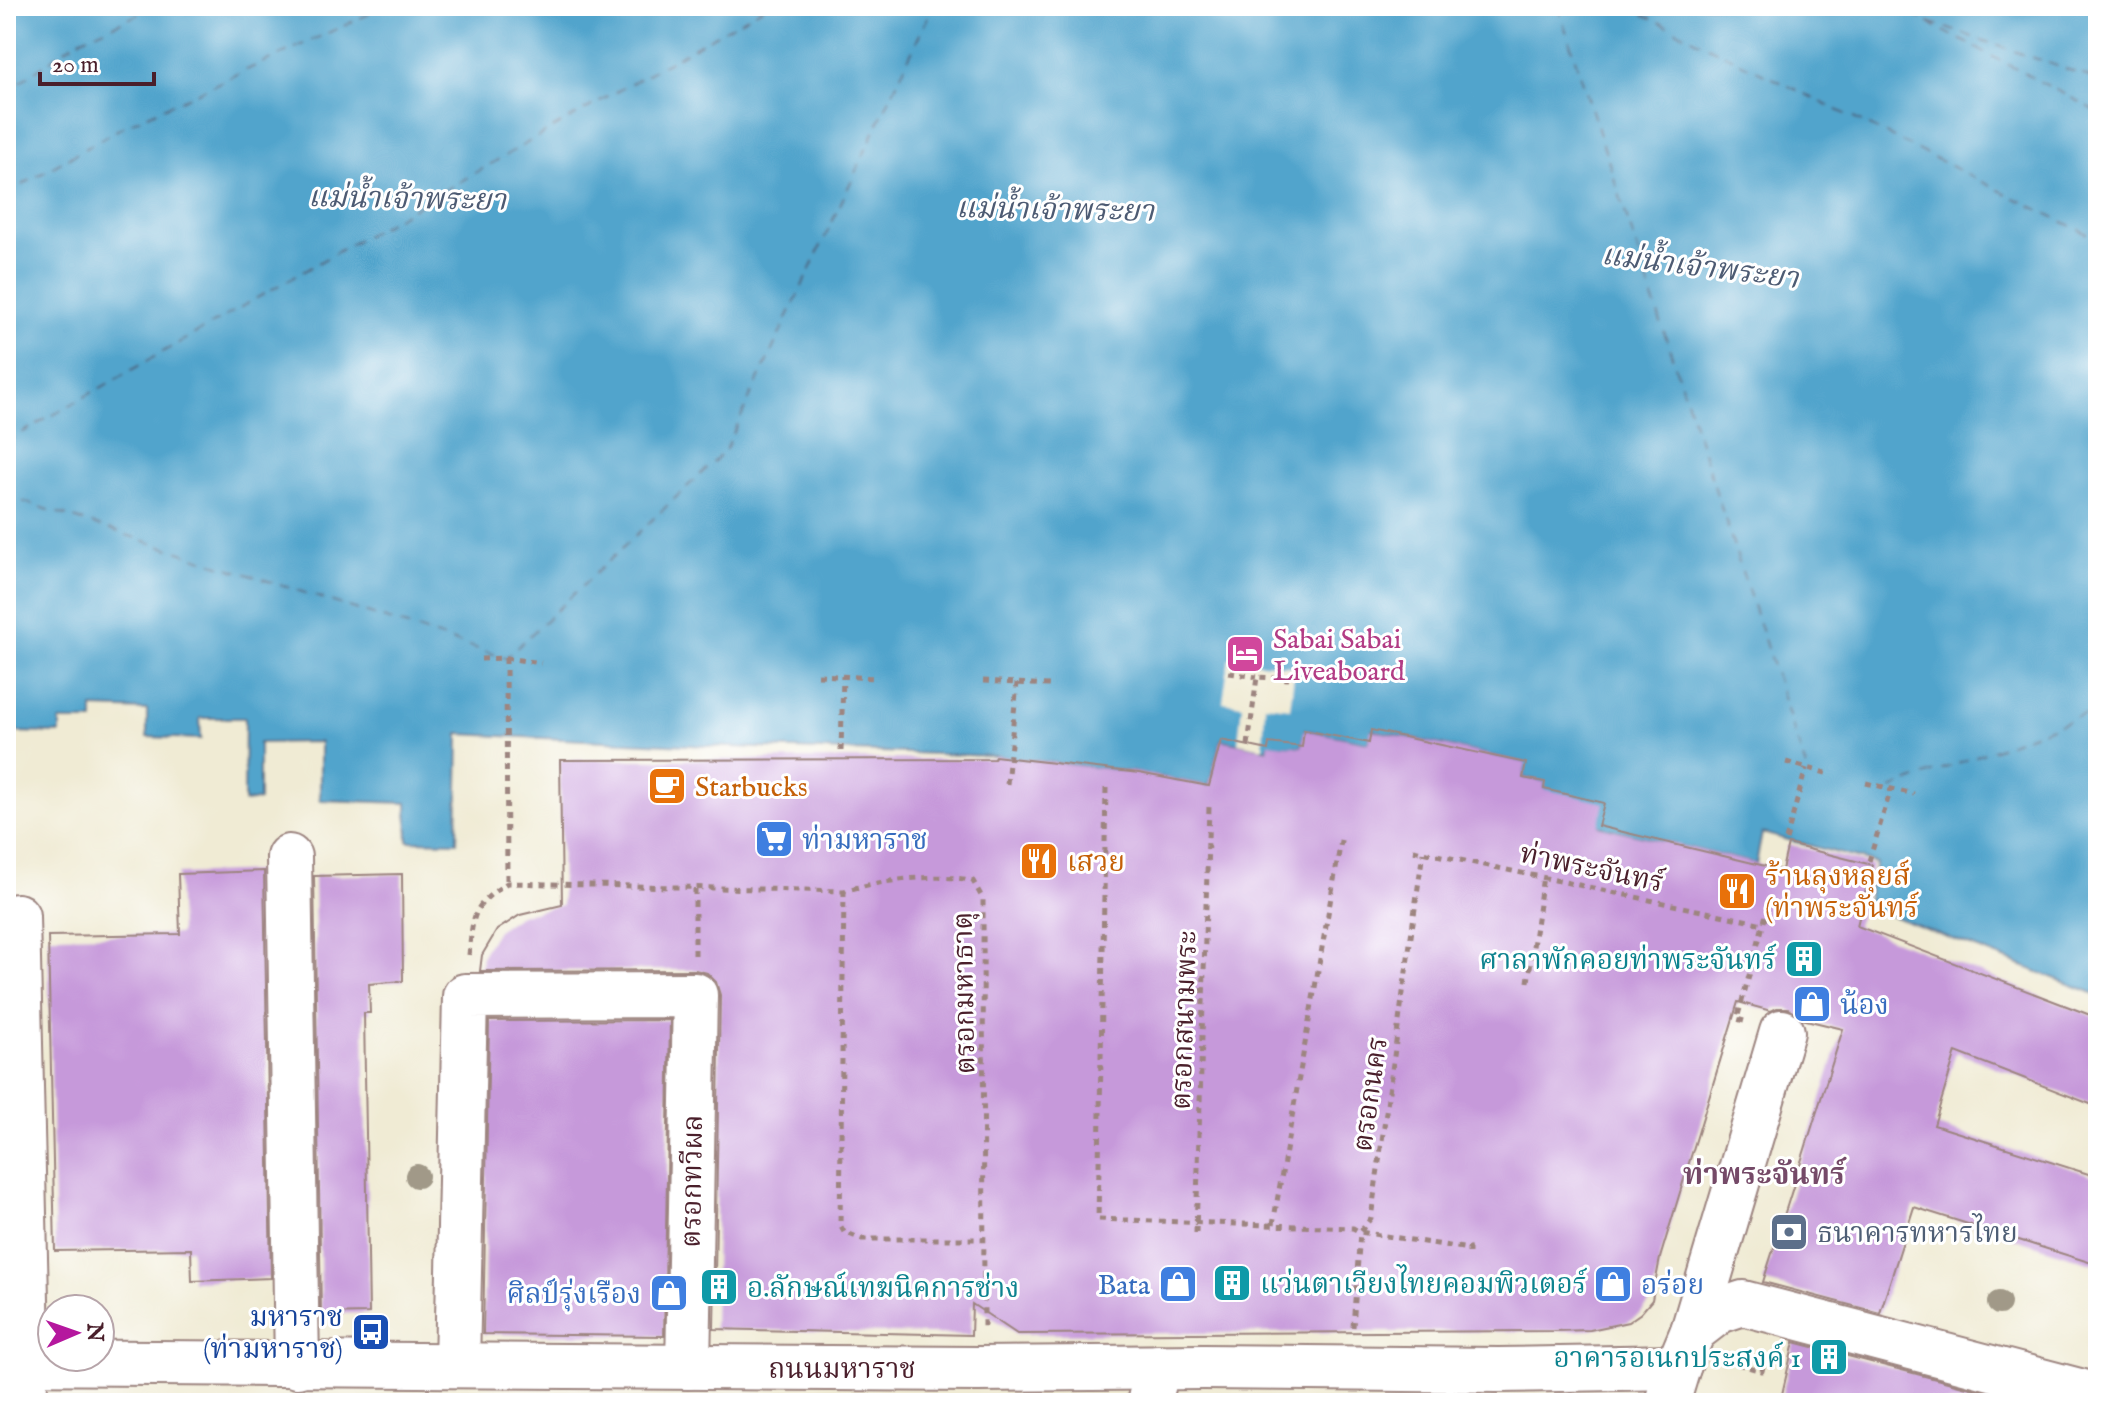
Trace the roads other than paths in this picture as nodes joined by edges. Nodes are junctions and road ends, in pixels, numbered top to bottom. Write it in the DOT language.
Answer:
graph roads {
  1 [pos="289,857"];
  2 [pos="17,916"];
  3 [pos="1782,1032"];
  4 [pos="457,1365"];
  5 [pos="297,1366"];
  6 [pos="688,1367"];
  7 [pos="1679,1367"];
  8 [pos="19,1375"];
  9 [pos="504,1384"];
  10 [pos="1153,1385"];
  11 [pos="2096,1398"];
  1 -- 5 [label="street"];
  2 -- 8 [label="street"];
  3 -- 7 [label="street"];
  4 -- 5 [label="street, ถนนมหาราช"];
  4 -- 6 [label="street, ตรอกทวีผล"];
  4 -- 9 [label="street, ถนนมหาราช"];
  5 -- 8 [label="street, ถนนมหาราช"];
  6 -- 9 [label="street, ถนนมหาราช"];
  6 -- 10 [label="street, ถนนมหาราช"];
  7 -- 10 [label="street, ถนนมหาราช"];
  7 -- 11 [label="street"];
}
